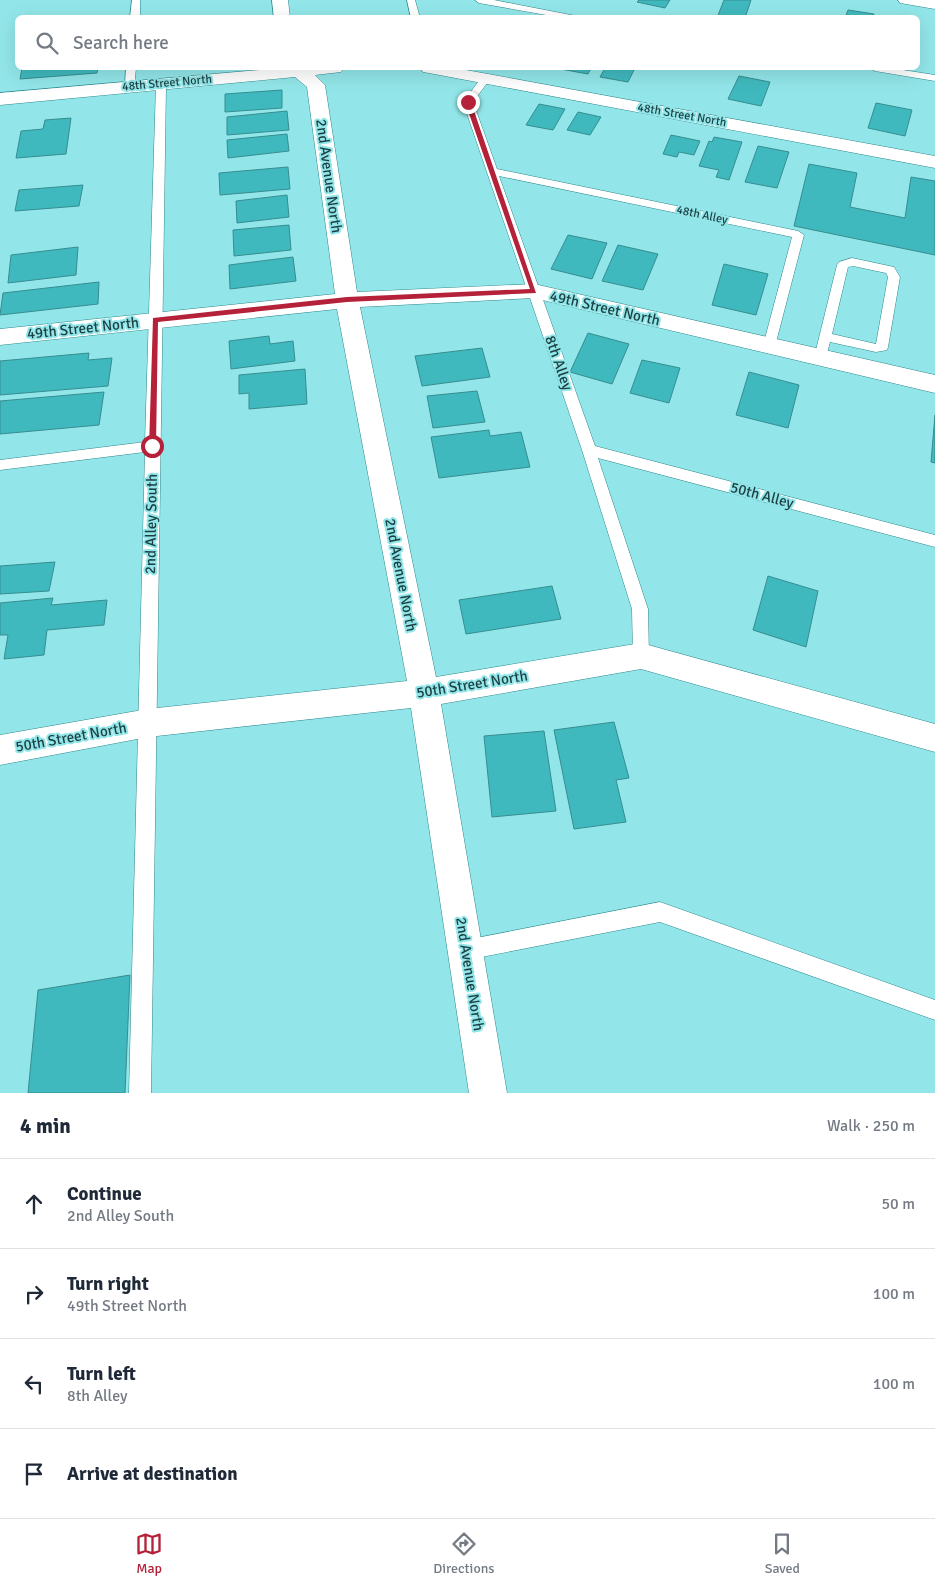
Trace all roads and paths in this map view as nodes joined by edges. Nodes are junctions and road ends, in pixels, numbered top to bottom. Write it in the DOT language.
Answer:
graph roads {
  1 [pos="136,0"];
  2 [pos="280,0"];
  3 [pos="411,0"];
  4 [pos="479,0"];
  5 [pos="906,0"];
  6 [pos="935,4"];
  7 [pos="135,15"];
  8 [pos="282,15"];
  9 [pos="415,15"];
  10 [pos="565,15"];
  11 [pos="131,70"];
  12 [pos="288,70"];
  13 [pos="297,70"];
  14 [pos="438,70"];
  15 [pos="887,70"];
  16 [pos="935,78"];
  17 [pos="485,79"];
  18 [pos="161,85"];
  19 [pos="130,86"];
  20 [pos="0,99"];
  21 [pos="935,162"];
  22 [pos="494,172"];
  23 [pos="534,291"];
  24 [pos="347,300"];
  25 [pos="155,320"];
  26 [pos="0,337"];
  27 [pos="769,346"];
  28 [pos="823,347"];
  29 [pos="935,384"];
  30 [pos="152,446"];
  31 [pos="589,450"];
  32 [pos="0,465"];
  33 [pos="935,541"];
  34 [pos="641,656"];
  35 [pos="424,692"];
  36 [pos="148,723"];
  37 [pos="935,738"];
  38 [pos="0,750"];
  39 [pos="466,950"];
  40 [pos="935,1010"];
  41 [pos="140,1093"];
  42 [pos="488,1093"];
  1 -- 7 [label="lane"];
  2 -- 8 [label="street"];
  3 -- 9 [label="lane"];
  4 -- 10 [label="lane"];
  5 -- 6 [label="street"];
  11 -- 19 [label="lane"];
  12 -- 18 [label="street, 48th Street North"];
  13 -- 24 [label="street, 2nd Avenue North"];
  14 -- 17 [label="street, 48th Street North"];
  15 -- 16 [label="lane"];
  17 -- 21 [label="street, 48th Street North"];
  17 -- 22 [label="lane, 8th Alley"];
  18 -- 19 [label="street, 48th Street North"];
  18 -- 25 [label="lane, 2nd Alley South"];
  19 -- 20 [label="street, 48th Street North"];
  22 -- 23 [label="lane, 8th Alley"];
  22 -- 27 [label="lane, 48th Alley"];
  23 -- 24 [label="street, 49th Street North"];
  23 -- 27 [label="street, 49th Street North"];
  23 -- 31 [label="lane, 8th Alley"];
  24 -- 25 [label="street, 49th Street North"];
  24 -- 35 [label="street, 2nd Avenue North"];
  25 -- 26 [label="street, 49th Street North"];
  25 -- 30 [label="lane, 2nd Alley South"];
  27 -- 28 [label="street, 49th Street North"];
  28 -- 28 [label="lane"];
  28 -- 29 [label="street, 49th Street North"];
  30 -- 32 [label="lane"];
  30 -- 36 [label="lane, 2nd Alley South"];
  31 -- 33 [label="lane, 50th Alley"];
  31 -- 34 [label="lane, 8th Alley"];
  34 -- 35 [label="street, 50th Street North"];
  34 -- 37 [label="street, 50th Street North"];
  35 -- 36 [label="street, 50th Street North"];
  35 -- 39 [label="street, 2nd Avenue North"];
  36 -- 38 [label="street, 50th Street North"];
  36 -- 41 [label="lane, 2nd Alley South"];
  39 -- 40 [label="lane"];
  39 -- 42 [label="street, 2nd Avenue North"];
}
